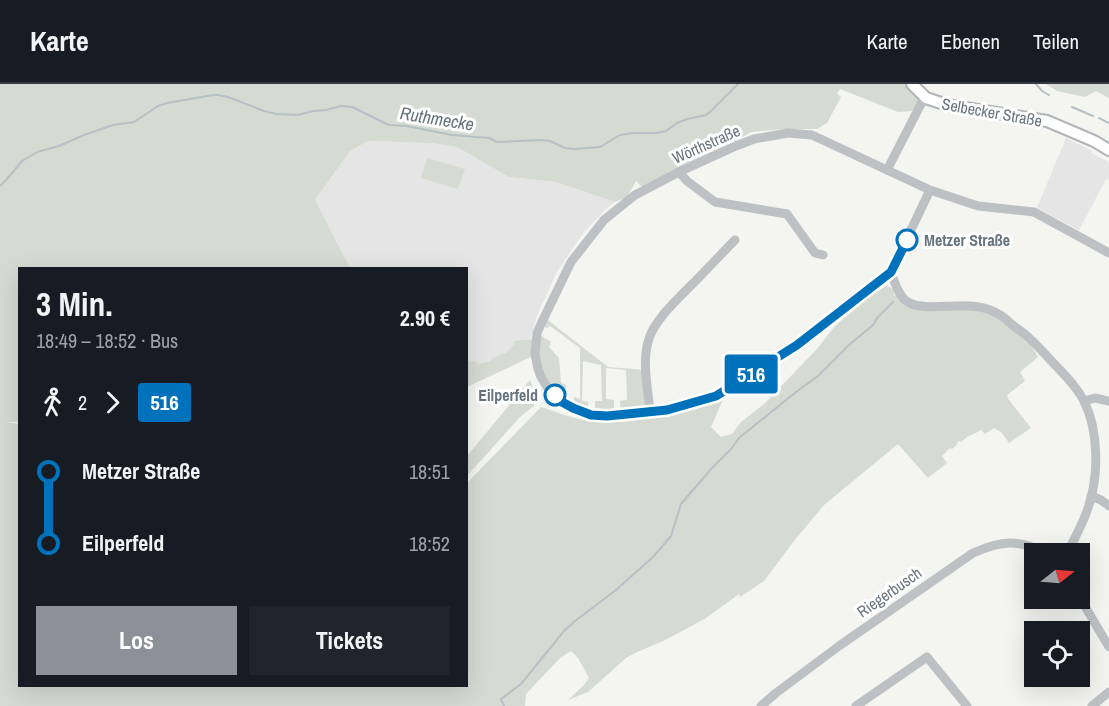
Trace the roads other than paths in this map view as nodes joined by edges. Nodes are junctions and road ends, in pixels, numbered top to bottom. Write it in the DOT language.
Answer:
graph roads {
  1 [pos="912,84"];
  2 [pos="926,98"];
  3 [pos="1109,150"];
  4 [pos="887,170"];
  5 [pos="679,172"];
  6 [pos="930,190"];
  7 [pos="735,240"];
  8 [pos="1109,240"];
  9 [pos="1100,247"];
  10 [pos="1109,253"];
  11 [pos="823,255"];
  12 [pos="891,272"];
  13 [pos="1084,401"];
  14 [pos="1109,401"];
  15 [pos="650,411"];
  16 [pos="1091,496"];
  17 [pos="1109,506"];
  18 [pos="1072,543"];
  19 [pos="1024,544"];
  20 [pos="1087,609"];
  21 [pos="1109,647"];
  22 [pos="1109,692"];
  23 [pos="1097,705"];
  24 [pos="761,706"];
  25 [pos="856,706"];
  26 [pos="967,706"];
  1 -- 2 [label="main road, Selbecker Straße"];
  2 -- 3 [label="main road, Selbecker Straße"];
  2 -- 4 [label="street"];
  4 -- 5 [label="street, Wörthstraße"];
  4 -- 6 [label="street, Wörthstraße"];
  5 -- 11 [label="street"];
  5 -- 15 [label="street, Wörthstraße"];
  6 -- 9 [label="street, Wörthstraße"];
  6 -- 12 [label="street"];
  7 -- 15 [label="street"];
  8 -- 9 [label="street"];
  9 -- 10 [label="street, Wörthstraße"];
  12 -- 13 [label="street"];
  12 -- 15 [label="street"];
  13 -- 14 [label="street"];
  13 -- 16 [label="street"];
  16 -- 17 [label="street"];
  16 -- 18 [label="street"];
  19 -- 24 [label="street, Riegerbusch"];
  20 -- 21 [label="street"];
  22 -- 23 [label="street"];
  25 -- 26 [label="street"];
}
